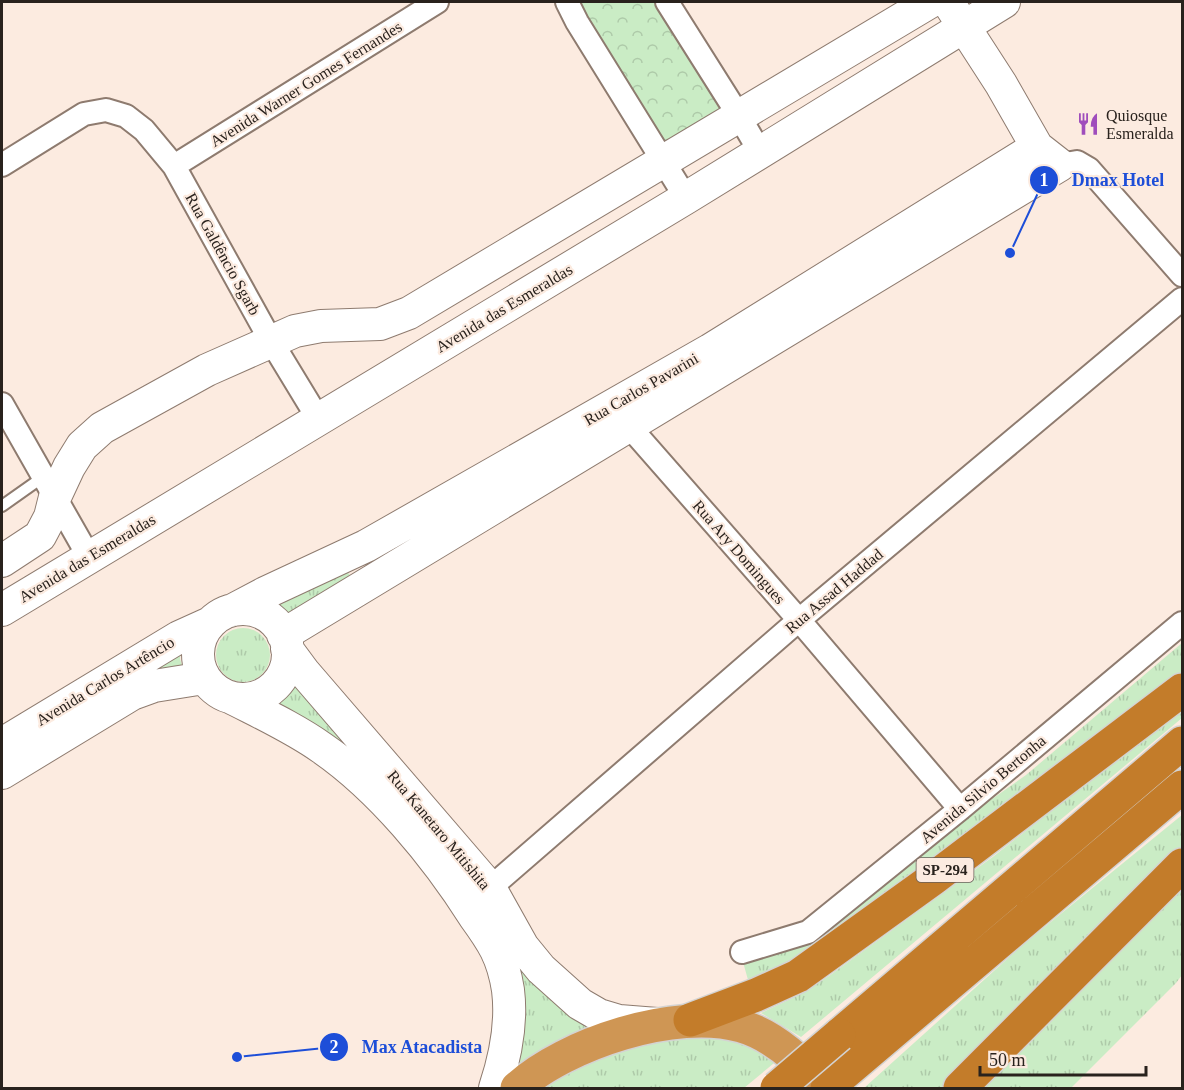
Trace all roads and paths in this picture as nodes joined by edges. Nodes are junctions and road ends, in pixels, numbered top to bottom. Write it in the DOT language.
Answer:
graph roads {
  1 [pos="437,2"];
  2 [pos="567,2"];
  3 [pos="667,2"];
  4 [pos="930,2"];
  5 [pos="1004,2"];
  6 [pos="956,14"];
  7 [pos="739,116"];
  8 [pos="760,152"];
  9 [pos="1048,156"];
  10 [pos="662,161"];
  11 [pos="2,165"];
  12 [pos="174,166"];
  13 [pos="686,198"];
  14 [pos="1182,275"];
  15 [pos="1182,299"];
  16 [pos="271,341"];
  17 [pos="2,404"];
  18 [pos="620,415"];
  19 [pos="319,420"];
  20 [pos="49,487"];
  21 [pos="2,506"];
  22 [pos="366,546"];
  23 [pos="89,557"];
  24 [pos="2,561"];
  25 [pos="383,573"];
  26 [pos="2,610"];
  27 [pos="222,617"];
  28 [pos="799,620"];
  29 [pos="1182,623"];
  30 [pos="285,642"];
  31 [pos="204,678"];
  32 [pos="1182,690"];
  33 [pos="230,698"];
  34 [pos="1182,743"];
  35 [pos="2,744"];
  36 [pos="2,773"];
  37 [pos="1182,787"];
  38 [pos="960,809"];
  39 [pos="1182,865"];
  40 [pos="490,888"];
  41 [pos="742,952"];
  42 [pos="690,1020"];
  43 [pos="658,1024"];
  44 [pos="495,1089"];
  45 [pos="517,1089"];
  46 [pos="777,1089"];
  47 [pos="826,1089"];
  48 [pos="960,1089"];
  1 -- 12 [label="street, Avenida Warner Gomes Fernandes"];
  2 -- 10 [label="street"];
  3 -- 7 [label="street"];
  4 -- 7 [label="main road"];
  5 -- 6 [label="main road, Avenida das Esmeraldas"];
  6 -- 8 [label="main road, Avenida das Esmeraldas"];
  6 -- 9 [label="main road"];
  7 -- 8 [label="street"];
  7 -- 10 [label="main road"];
  8 -- 13 [label="main road, Avenida das Esmeraldas"];
  9 -- 14 [label="street"];
  9 -- 18 [label="main road, Rua Carlos Pavarini"];
  10 -- 13 [label="street"];
  10 -- 16 [label="main road"];
  11 -- 12 [label="street, Rua Galdêncio Sgarb"];
  12 -- 16 [label="street, Rua Galdêncio Sgarb"];
  13 -- 19 [label="main road, Avenida das Esmeraldas"];
  15 -- 28 [label="street, Rua Assad Haddad"];
  16 -- 19 [label="street, Rua Galdêncio Sgarb"];
  16 -- 20 [label="main road"];
  17 -- 20 [label="street"];
  18 -- 22 [label="main road, Rua Carlos Pavarini"];
  18 -- 25 [label="main road, Rua Carlos Pavarini"];
  18 -- 28 [label="street, Rua Ary Domingues"];
  19 -- 23 [label="main road, Avenida das Esmeraldas"];
  20 -- 21 [label="lane"];
  20 -- 23 [label="street"];
  20 -- 24 [label="main road"];
  22 -- 25 [label="main road"];
  22 -- 27 [label="main road, Rua Carlos Pavarini"];
  23 -- 26 [label="main road, Avenida das Esmeraldas"];
  25 -- 30 [label="main road, Rua Carlos Pavarini"];
  27 -- 30 [label="main road"];
  27 -- 31 [label="main road"];
  27 -- 35 [label="main road, Avenida Carlos Artêncio"];
  28 -- 38 [label="street, Rua Ary Domingues"];
  28 -- 40 [label="street, Rua Assad Haddad"];
  29 -- 38 [label="street, Avenida Silvio Bertonha"];
  30 -- 33 [label="main road"];
  30 -- 40 [label="main road, Rua Kanetaro Mitishita"];
  31 -- 33 [label="main road"];
  31 -- 36 [label="main road, Avenida Carlos Artêncio"];
  32 -- 42 [label="highway, SP-294"];
  33 -- 44 [label="main road, Rua Kanetaro Mitishita"];
  34 -- 46 [label="highway, bridge"];
  37 -- 47 [label="highway"];
  38 -- 41 [label="street, Avenida Silvio Bertonha"];
  39 -- 48 [label="highway"];
  40 -- 43 [label="main road, Rua Kanetaro Mitishita"];
  42 -- 43 [label="highway"];
  42 -- 47 [label="highway"];
  43 -- 45 [label="highway"];
}
